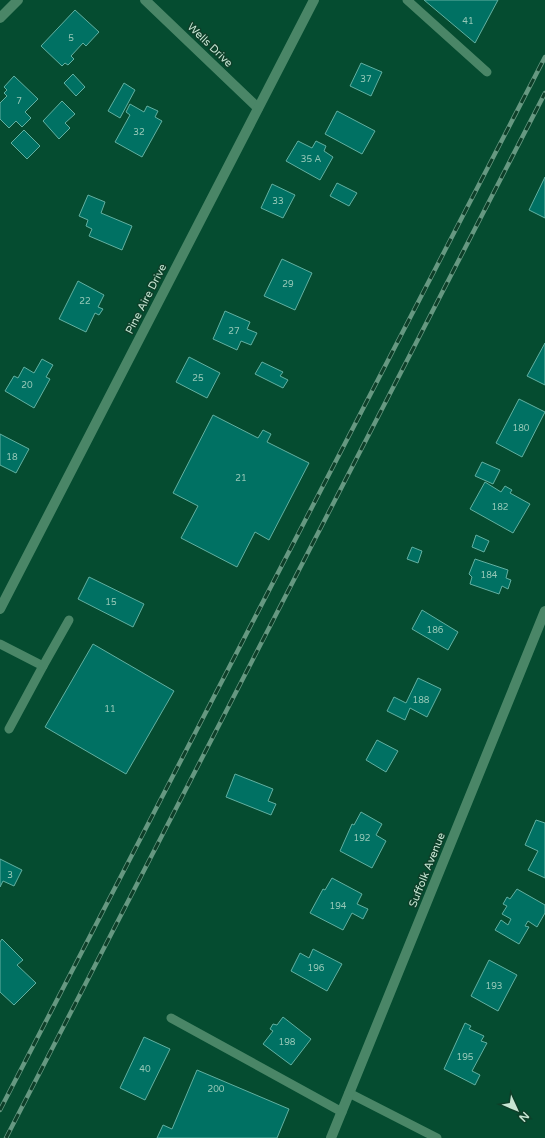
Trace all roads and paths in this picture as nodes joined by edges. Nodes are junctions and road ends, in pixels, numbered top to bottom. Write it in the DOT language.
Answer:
graph roads {
  1 [pos="18,0"];
  2 [pos="145,0"];
  3 [pos="314,0"];
  4 [pos="407,0"];
  5 [pos="0,18"];
  6 [pos="487,72"];
  7 [pos="258,108"];
  8 [pos="0,609"];
  9 [pos="545,611"];
  10 [pos="69,620"];
  11 [pos="0,644"];
  12 [pos="43,666"];
  13 [pos="9,729"];
  14 [pos="171,1018"];
  15 [pos="349,1093"];
  16 [pos="342,1112"];
  17 [pos="423,1135"];
  18 [pos="331,1138"];
  19 [pos="437,1138"];
  1 -- 5 [label="street"];
  2 -- 7 [label="street, Wells Drive"];
  3 -- 7 [label="street, Pine Aire Drive"];
  4 -- 6 [label="lane"];
  7 -- 8 [label="street, Pine Aire Drive"];
  9 -- 15 [label="street, Suffolk Avenue"];
  10 -- 12 [label="lane"];
  11 -- 12 [label="lane"];
  12 -- 13 [label="lane"];
  14 -- 16 [label="lane"];
  15 -- 16 [label="street, Suffolk Avenue"];
  15 -- 17 [label="lane"];
  16 -- 18 [label="street, Suffolk Avenue"];
  17 -- 19 [label="lane"];
}
